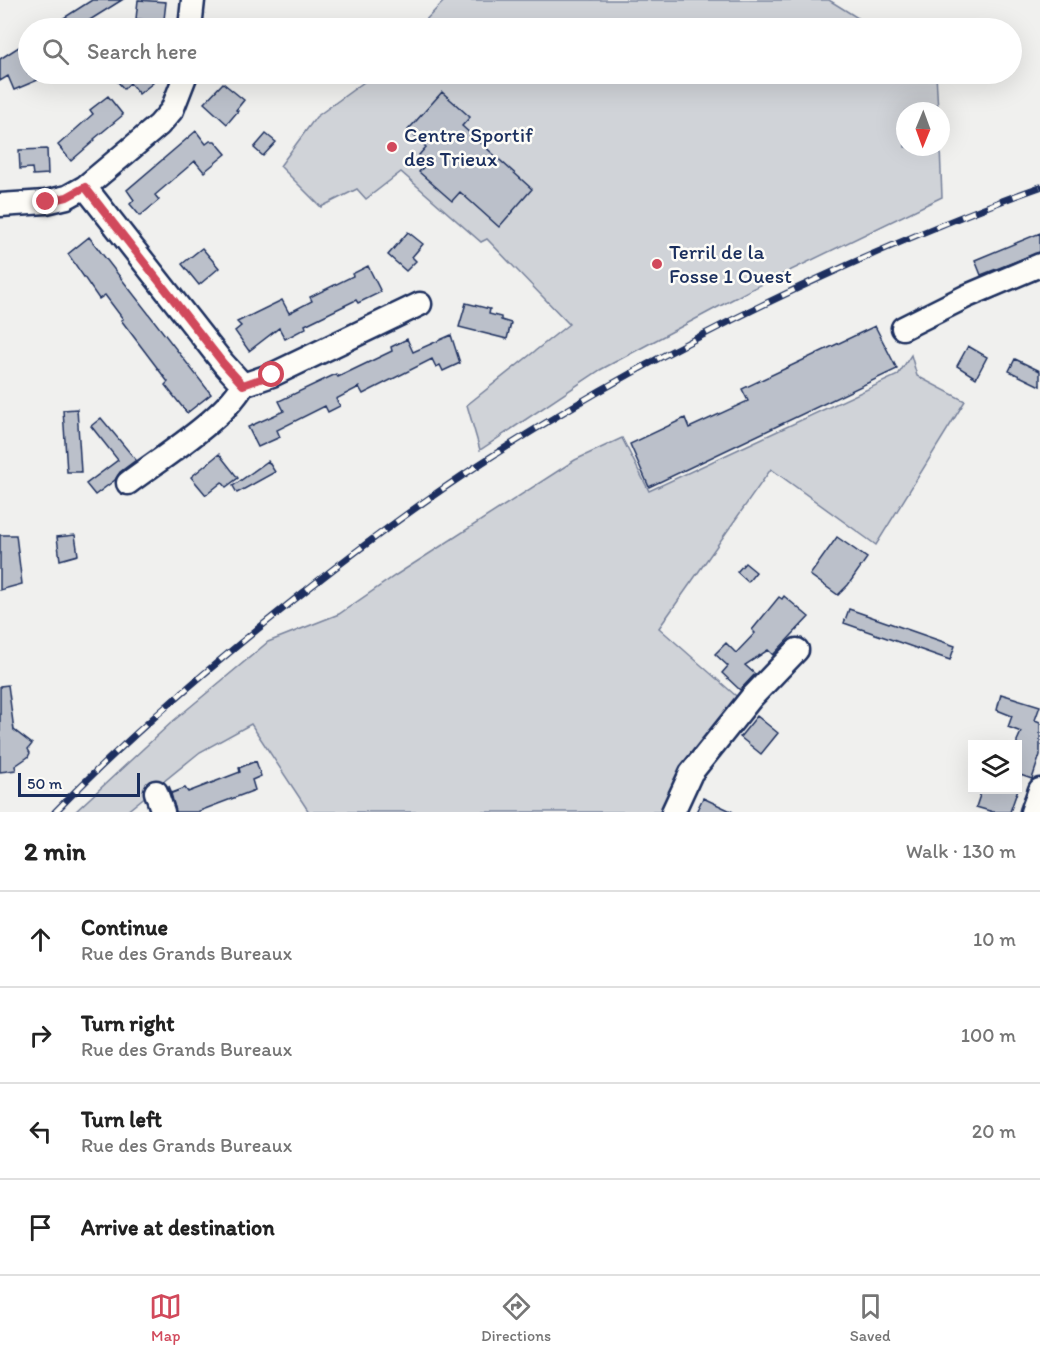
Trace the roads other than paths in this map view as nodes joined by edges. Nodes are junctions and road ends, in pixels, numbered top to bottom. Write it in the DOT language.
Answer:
graph roads {
  1 [pos="193,0"];
  2 [pos="191,18"];
  3 [pos="182,84"];
  4 [pos="85,187"];
  5 [pos="0,205"];
  6 [pos="1040,265"];
  7 [pos="420,304"];
  8 [pos="903,328"];
  9 [pos="243,385"];
  10 [pos="128,483"];
  11 [pos="797,650"];
  12 [pos="673,812"];
  1 -- 2 [label="street"];
  3 -- 4 [label="street"];
  4 -- 5 [label="street"];
  4 -- 9 [label="street"];
  6 -- 8 [label="street"];
  7 -- 9 [label="street"];
  9 -- 10 [label="street"];
  11 -- 12 [label="street"];
}
